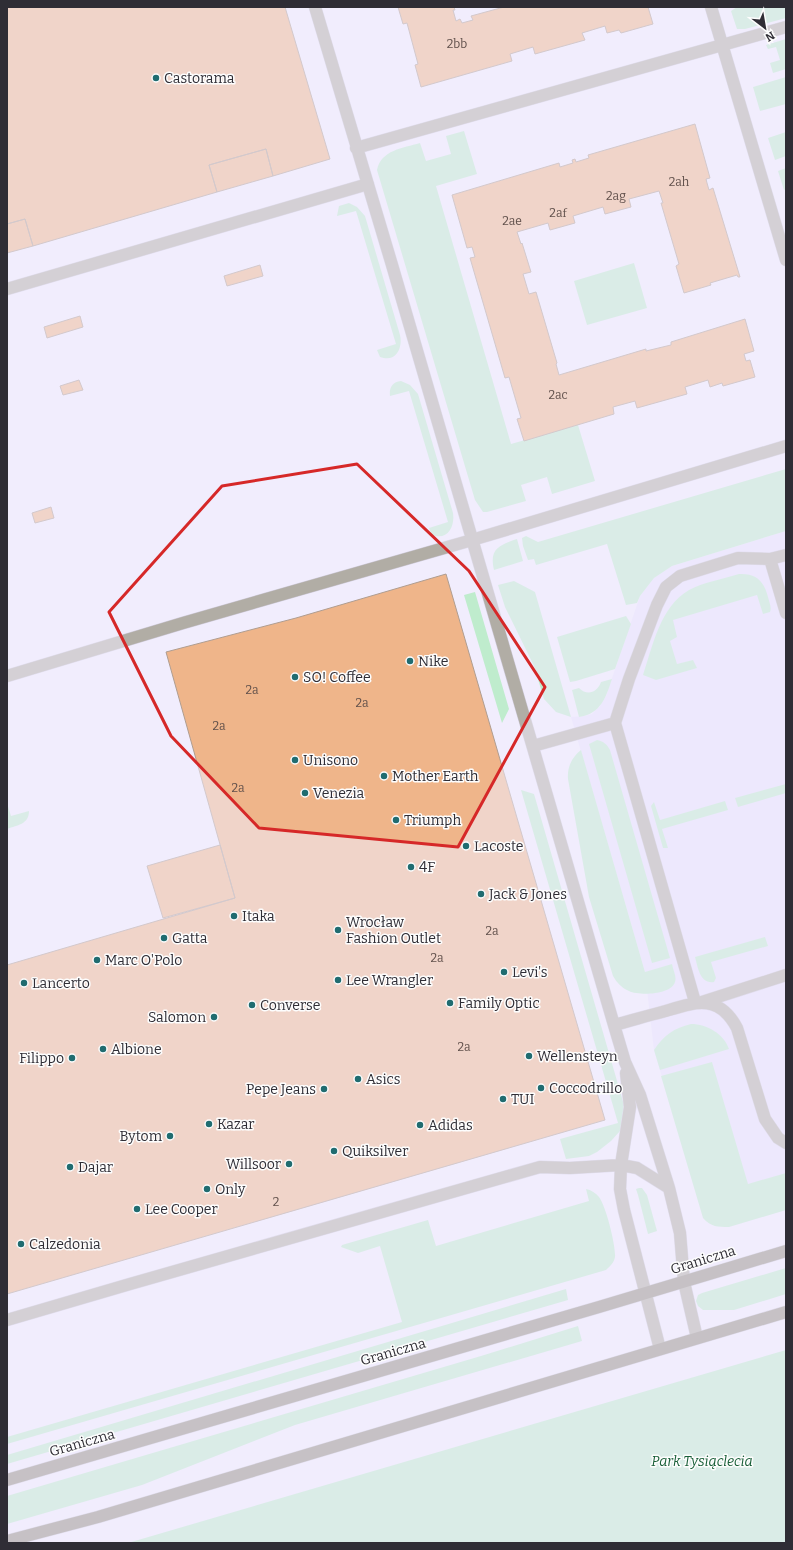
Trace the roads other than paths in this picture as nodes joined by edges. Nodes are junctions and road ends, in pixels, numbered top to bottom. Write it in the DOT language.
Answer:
graph roads {
  1 [pos="315,7"];
  2 [pos="711,7"];
  3 [pos="786,26"];
  4 [pos="721,46"];
  5 [pos="356,148"];
  6 [pos="368,184"];
  7 [pos="786,260"];
  8 [pos="7,289"];
  9 [pos="786,446"];
  10 [pos="472,540"];
  11 [pos="786,555"];
  12 [pos="770,559"];
  13 [pos="786,613"];
  14 [pos="7,676"];
  15 [pos="615,723"];
  16 [pos="533,746"];
  17 [pos="786,975"];
  18 [pos="698,1002"];
  19 [pos="614,1025"];
  20 [pos="625,1062"];
  21 [pos="786,1143"];
  22 [pos="621,1164"];
  23 [pos="669,1188"];
  24 [pos="786,1251"];
  25 [pos="684,1282"];
  26 [pos="646,1292"];
  27 [pos="786,1312"];
  28 [pos="7,1320"];
  29 [pos="697,1338"];
  30 [pos="660,1349"];
  31 [pos="7,1480"];
  32 [pos="7,1541"];
  1 -- 5 [label="lane"];
  2 -- 4 [label="lane"];
  3 -- 4 [label="lane"];
  4 -- 5 [label="lane"];
  4 -- 7 [label="lane"];
  5 -- 6 [label="lane"];
  6 -- 8 [label="lane"];
  6 -- 10 [label="lane"];
  9 -- 10 [label="lane"];
  10 -- 14 [label="lane"];
  10 -- 16 [label="lane"];
  11 -- 12 [label="lane"];
  12 -- 13 [label="lane"];
  12 -- 15 [label="lane"];
  15 -- 16 [label="lane"];
  15 -- 18 [label="lane"];
  16 -- 19 [label="lane"];
  17 -- 18 [label="lane"];
  18 -- 19 [label="lane"];
  18 -- 21 [label="lane"];
  19 -- 20 [label="lane"];
  20 -- 22 [label="lane"];
  20 -- 23 [label="lane"];
  22 -- 23 [label="lane"];
  22 -- 26 [label="lane"];
  22 -- 28 [label="lane"];
  23 -- 25 [label="lane"];
  24 -- 25 [label="main road, Graniczna"];
  25 -- 26 [label="main road, Graniczna"];
  25 -- 29 [label="lane"];
  26 -- 30 [label="lane"];
  26 -- 31 [label="main road, Graniczna"];
  27 -- 29 [label="main road"];
  29 -- 30 [label="main road"];
  30 -- 32 [label="main road"];
}
